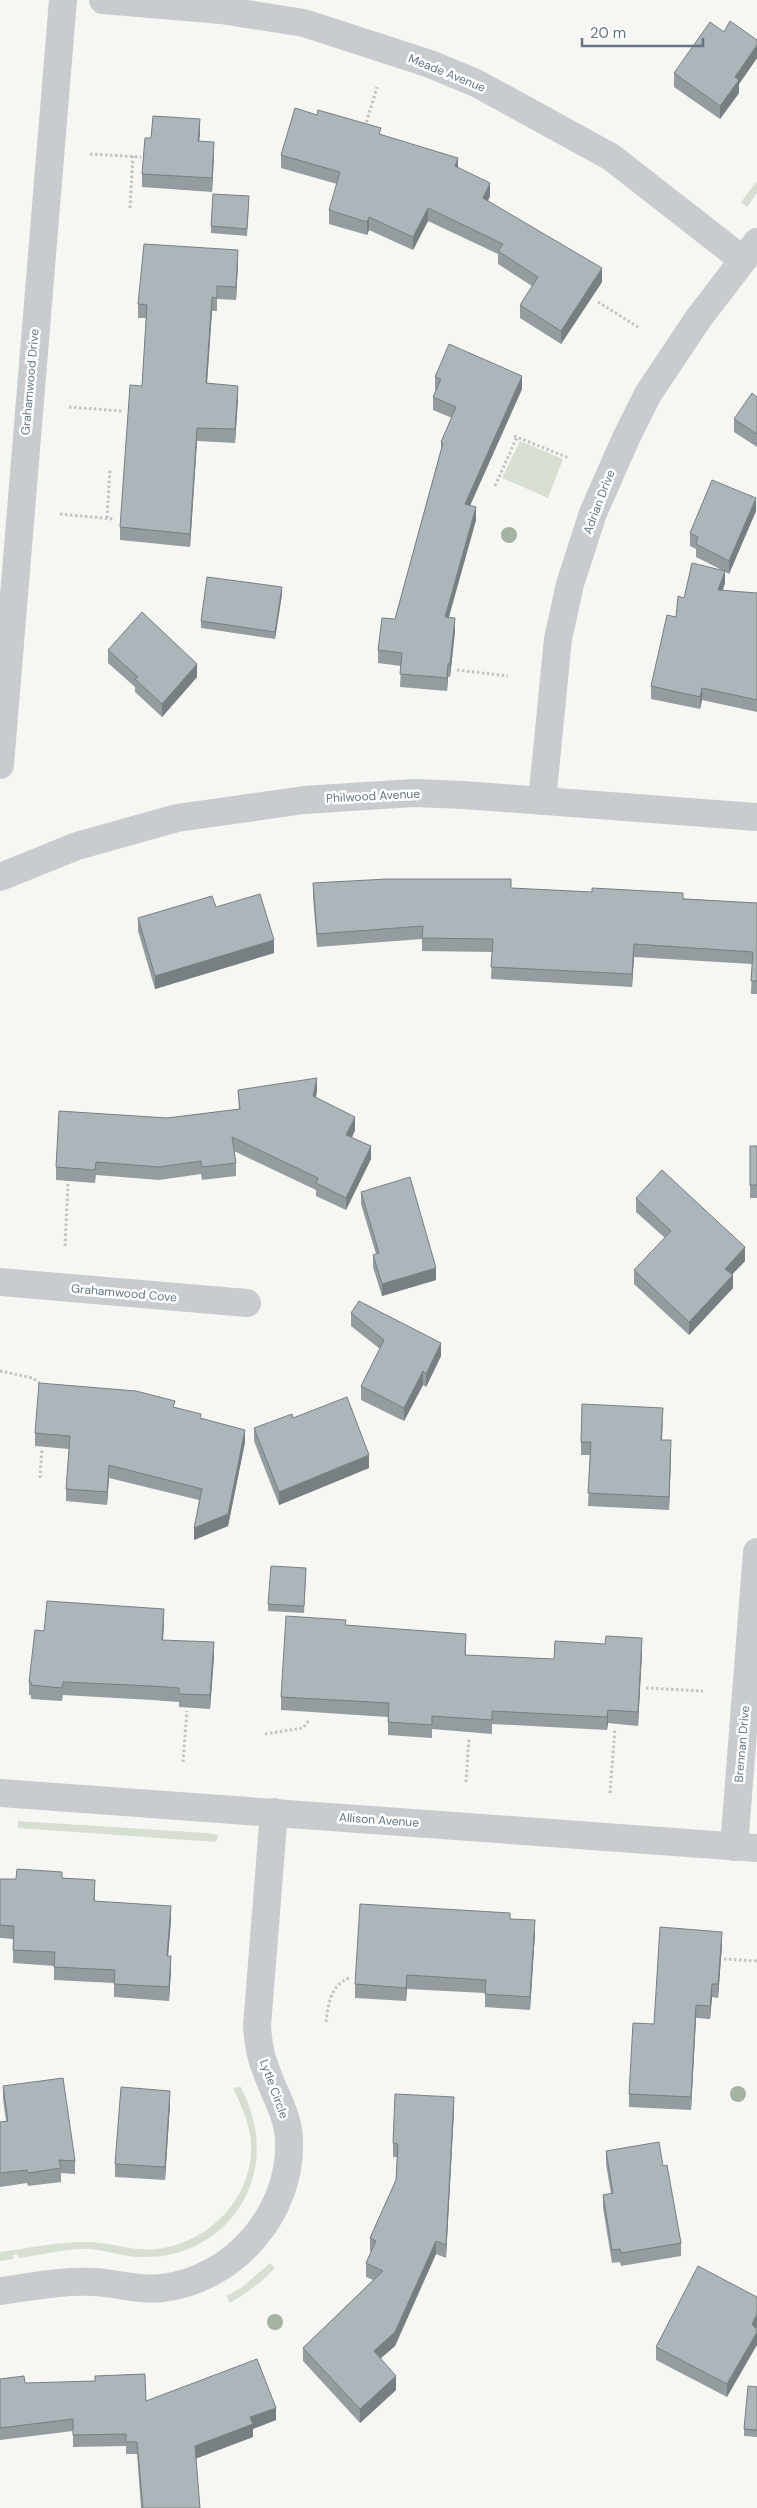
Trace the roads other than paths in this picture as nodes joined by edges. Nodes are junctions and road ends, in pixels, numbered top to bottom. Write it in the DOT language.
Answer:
graph roads {
  1 [pos="63,0"];
  2 [pos="104,0"];
  3 [pos="750,251"];
  4 [pos="0,765"];
  5 [pos="542,801"];
  6 [pos="757,817"];
  7 [pos="0,877"];
  8 [pos="0,1282"];
  9 [pos="247,1303"];
  10 [pos="757,1552"];
  11 [pos="0,1793"];
  12 [pos="274,1812"];
  13 [pos="746,1848"];
  14 [pos="0,2291"];
  1 -- 4 [label="street, Grahamwood Drive"];
  2 -- 3 [label="street, Meade Avenue"];
  3 -- 5 [label="street, Adrian Drive"];
  5 -- 6 [label="street, Philwood Avenue"];
  5 -- 7 [label="street, Philwood Avenue"];
  8 -- 9 [label="street, Grahamwood Cove"];
  10 -- 13 [label="street, Brennan Drive"];
  11 -- 12 [label="street, Allison Avenue"];
  12 -- 13 [label="street, Allison Avenue"];
  12 -- 14 [label="street, Lytle Circle"];
}
